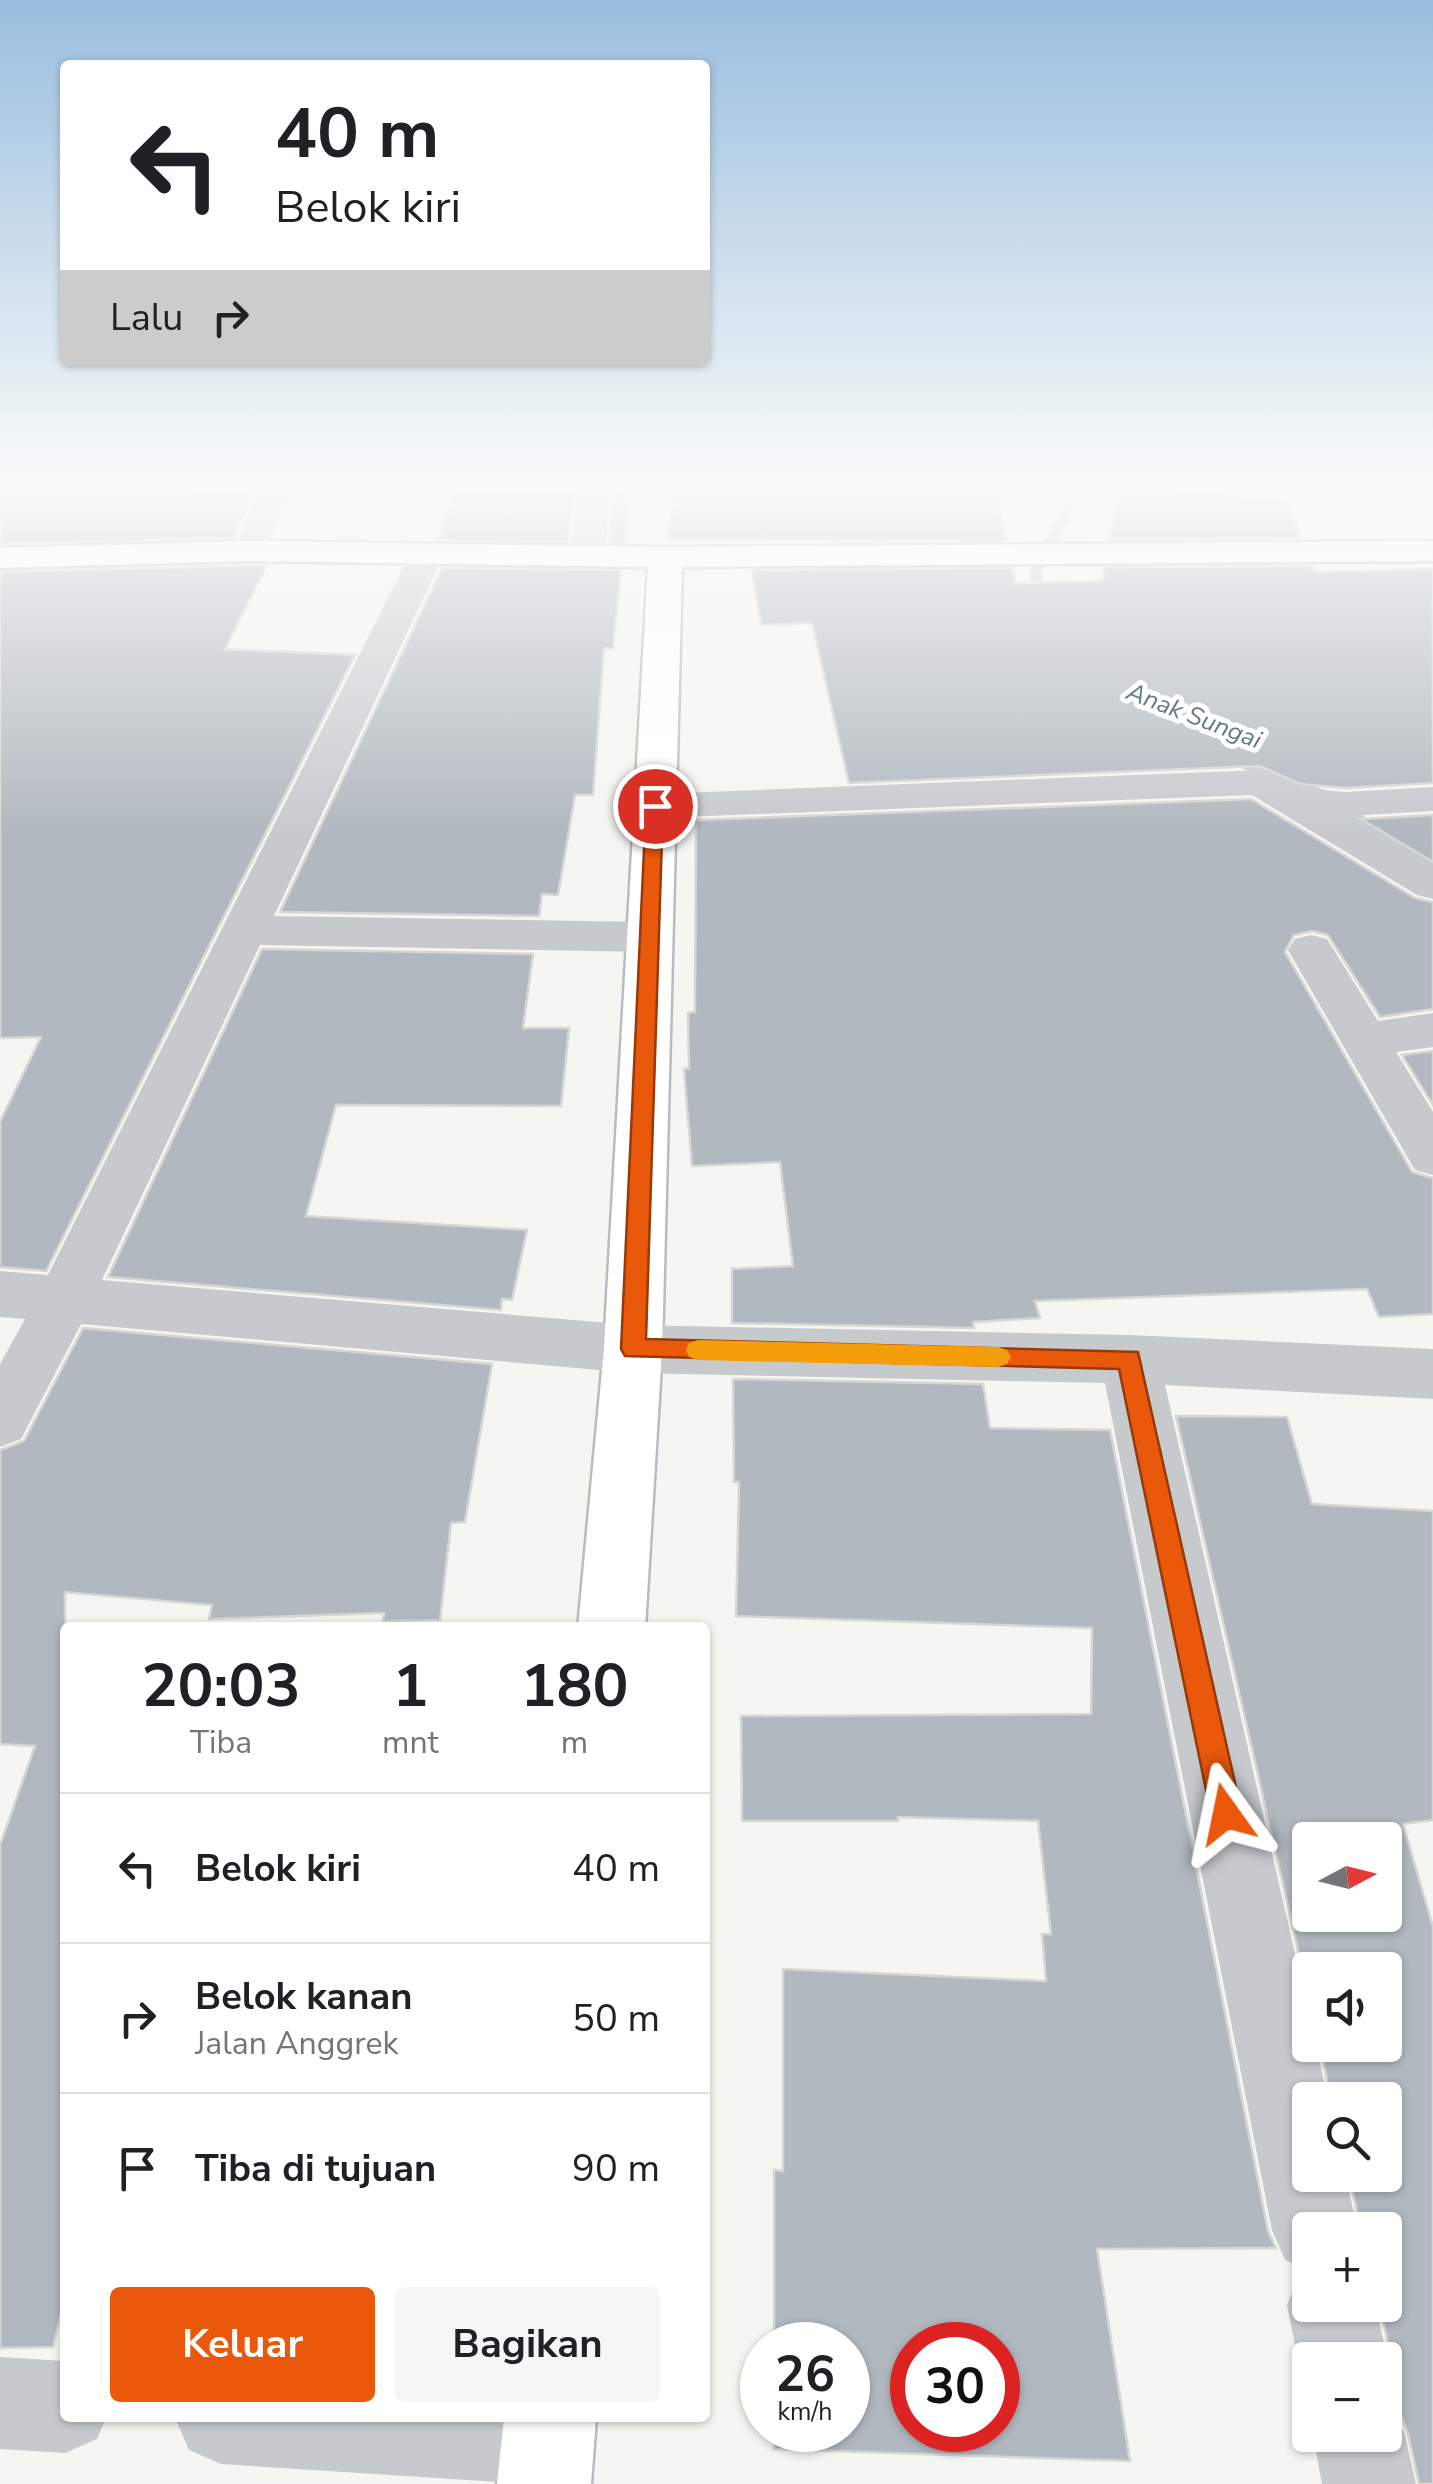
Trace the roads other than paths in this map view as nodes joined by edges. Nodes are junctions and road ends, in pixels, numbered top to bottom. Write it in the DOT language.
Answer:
graph roads {
  1 [pos="403,603"];
  2 [pos="663,603"];
  3 [pos="1433,799"];
  4 [pos="1292,800"];
  5 [pos="655,806"];
  6 [pos="1433,884"];
  7 [pos="245,930"];
  8 [pos="649,937"];
  9 [pos="1310,950"];
  10 [pos="1433,1030"];
  11 [pos="1364,1040"];
  12 [pos="1433,1156"];
  13 [pos="0,1294"];
  14 [pos="66,1297"];
  15 [pos="633,1349"];
  16 [pos="1130,1360"];
  17 [pos="1433,1374"];
  18 [pos="0,1421"];
  19 [pos="612,1622"];
  20 [pos="1311,2212"];
  21 [pos="0,2403"];
  22 [pos="60,2407"];
  23 [pos="266,2422"];
  24 [pos="547,2447"];
  25 [pos="1362,2452"];
  26 [pos="1369,2484"];
  1 -- 7 [label="street"];
  2 -- 5 [label="street"];
  3 -- 4 [label="street"];
  4 -- 5 [label="street"];
  4 -- 6 [label="street"];
  5 -- 8 [label="street"];
  7 -- 8 [label="street"];
  7 -- 14 [label="street"];
  8 -- 15 [label="street"];
  9 -- 11 [label="street"];
  10 -- 11 [label="street"];
  11 -- 12 [label="street"];
  13 -- 14 [label="street"];
  14 -- 15 [label="street"];
  14 -- 18 [label="street"];
  15 -- 16 [label="street"];
  15 -- 19 [label="street"];
  16 -- 17 [label="street"];
  16 -- 20 [label="street"];
  21 -- 22 [label="street"];
  23 -- 24 [label="street"];
  25 -- 26 [label="street"];
}
